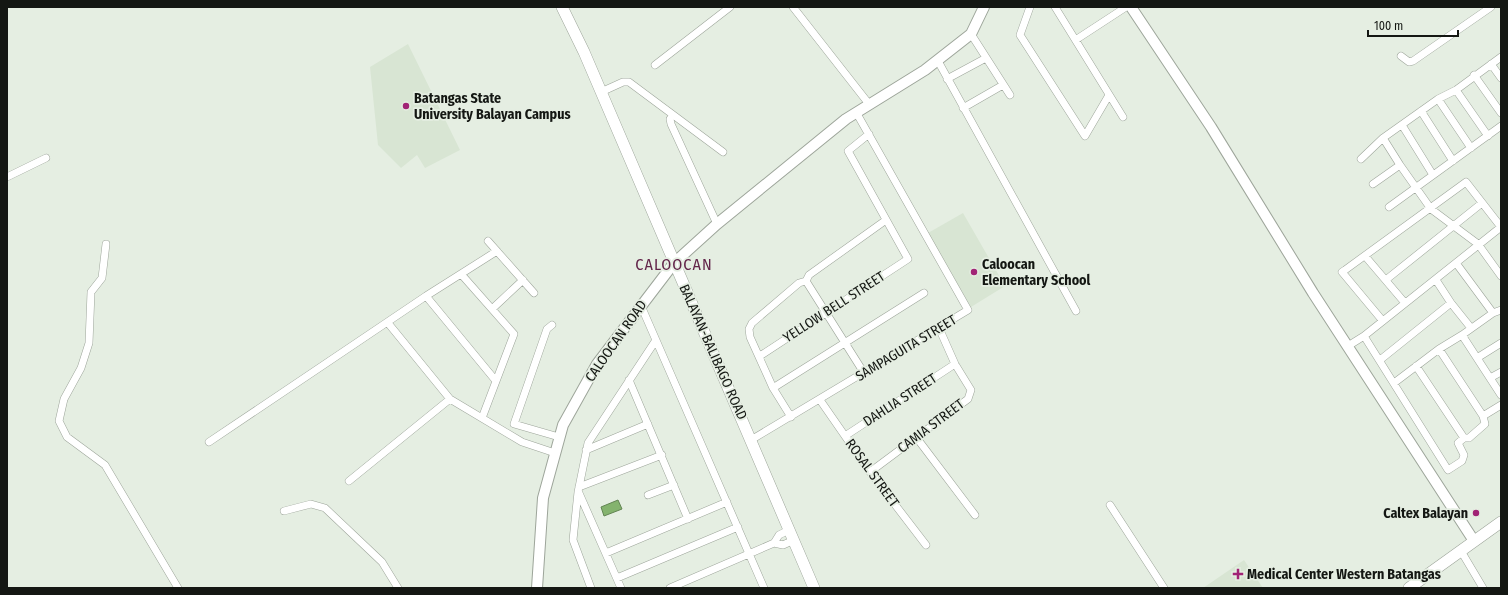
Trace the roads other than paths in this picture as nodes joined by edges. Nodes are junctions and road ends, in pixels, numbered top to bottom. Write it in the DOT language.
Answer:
graph roads {
  1 [pos="562,7"];
  2 [pos="730,7"];
  3 [pos="792,7"];
  4 [pos="984,7"];
  5 [pos="1030,7"];
  6 [pos="1056,7"];
  7 [pos="1126,7"];
  8 [pos="1131,7"];
  9 [pos="1491,7"];
  10 [pos="971,34"];
  11 [pos="1076,39"];
  12 [pos="1402,56"];
  13 [pos="1501,56"];
  14 [pos="986,58"];
  15 [pos="938,61"];
  16 [pos="1491,64"];
  17 [pos="655,65"];
  18 [pos="1474,75"];
  19 [pos="1501,78"];
  20 [pos="947,79"];
  21 [pos="1003,85"];
  22 [pos="1456,90"];
  23 [pos="601,92"];
  24 [pos="1010,95"];
  25 [pos="1109,95"];
  26 [pos="1438,99"];
  27 [pos="1498,102"];
  28 [pos="869,104"];
  29 [pos="963,108"];
  30 [pos="1421,111"];
  31 [pos="856,112"];
  32 [pos="1501,113"];
  33 [pos="673,115"];
  34 [pos="1123,117"];
  35 [pos="1402,125"];
  36 [pos="1501,126"];
  37 [pos="869,134"];
  38 [pos="1488,136"];
  39 [pos="1383,138"];
  40 [pos="1471,148"];
  41 [pos="723,152"];
  42 [pos="46,158"];
  43 [pos="1361,159"];
  44 [pos="1453,161"];
  45 [pos="1400,165"];
  46 [pos="1433,175"];
  47 [pos="7,177"];
  48 [pos="1373,184"];
  49 [pos="1416,188"];
  50 [pos="1482,203"];
  51 [pos="1389,207"];
  52 [pos="1431,209"];
  53 [pos="886,220"];
  54 [pos="717,224"];
  55 [pos="1453,226"];
  56 [pos="1501,227"];
  57 [pos="488,241"];
  58 [pos="106,244"];
  59 [pos="1478,244"];
  60 [pos="497,251"];
  61 [pos="1365,256"];
  62 [pos="674,263"];
  63 [pos="1456,263"];
  64 [pos="461,274"];
  65 [pos="1501,276"];
  66 [pos="1386,279"];
  67 [pos="523,280"];
  68 [pos="1436,280"];
  69 [pos="806,281"];
  70 [pos="534,293"];
  71 [pos="924,293"];
  72 [pos="426,296"];
  73 [pos="1404,303"];
  74 [pos="1451,303"];
  75 [pos="642,308"];
  76 [pos="492,309"];
  77 [pos="1501,310"];
  78 [pos="1076,311"];
  79 [pos="826,312"];
  80 [pos="1493,313"];
  81 [pos="1382,320"];
  82 [pos="388,323"];
  83 [pos="552,325"];
  84 [pos="939,328"];
  85 [pos="1471,328"];
  86 [pos="1462,335"];
  87 [pos="1364,336"];
  88 [pos="656,340"];
  89 [pos="845,343"];
  90 [pos="1501,343"];
  91 [pos="1348,346"];
  92 [pos="1439,349"];
  93 [pos="760,356"];
  94 [pos="1477,358"];
  95 [pos="1380,360"];
  96 [pos="955,364"];
  97 [pos="1416,366"];
  98 [pos="1501,372"];
  99 [pos="864,373"];
  100 [pos="1490,378"];
  101 [pos="629,380"];
  102 [pos="496,381"];
  103 [pos="1394,383"];
  104 [pos="773,388"];
  105 [pos="1501,395"];
  106 [pos="450,399"];
  107 [pos="820,400"];
  108 [pos="1501,405"];
  109 [pos="1483,416"];
  110 [pos="791,417"];
  111 [pos="482,418"];
  112 [pos="648,424"];
  113 [pos="845,436"];
  114 [pos="559,437"];
  115 [pos="916,437"];
  116 [pos="1464,438"];
  117 [pos="751,440"];
  118 [pos="209,442"];
  119 [pos="586,450"];
  120 [pos="555,453"];
  121 [pos="662,455"];
  122 [pos="870,472"];
  123 [pos="349,481"];
  124 [pos="674,485"];
  125 [pos="579,490"];
  126 [pos="648,495"];
  127 [pos="727,502"];
  128 [pos="1110,505"];
  129 [pos="284,512"];
  130 [pos="975,515"];
  131 [pos="688,519"];
  132 [pos="1501,522"];
  133 [pos="738,527"];
  134 [pos="789,530"];
  135 [pos="794,540"];
  136 [pos="1474,541"];
  137 [pos="774,543"];
  138 [pos="926,545"];
  139 [pos="1461,551"];
  140 [pos="606,553"];
  141 [pos="749,554"];
  142 [pos="617,578"];
  143 [pos="762,587"];
  144 [pos="178,588"];
  145 [pos="398,588"];
  146 [pos="537,588"];
  147 [pos="591,588"];
  148 [pos="621,588"];
  149 [pos="670,588"];
  150 [pos="814,588"];
  151 [pos="1164,588"];
  152 [pos="1409,588"];
  153 [pos="1483,588"];
  1 -- 23 [label="main road, BALAYAN-BALIBAGO ROAD"];
  2 -- 17 [label="street"];
  3 -- 28 [label="street"];
  4 -- 10 [label="street"];
  5 -- 25 [label="street"];
  6 -- 11 [label="street"];
  7 -- 11 [label="street"];
  8 -- 91 [label="street"];
  9 -- 12 [label="street"];
  10 -- 14 [label="street"];
  10 -- 15 [label="street, CALOOCAN ROAD"];
  11 -- 25 [label="street"];
  13 -- 16 [label="street"];
  14 -- 20 [label="street"];
  14 -- 21 [label="street"];
  15 -- 20 [label="street"];
  15 -- 28 [label="street, CALOOCAN ROAD"];
  16 -- 18 [label="street"];
  16 -- 19 [label="street"];
  18 -- 22 [label="street"];
  18 -- 27 [label="street"];
  20 -- 29 [label="street"];
  21 -- 24 [label="street"];
  21 -- 29 [label="street"];
  22 -- 26 [label="street"];
  22 -- 38 [label="street"];
  23 -- 33 [label="street"];
  23 -- 62 [label="main road, BALAYAN-BALIBAGO ROAD"];
  25 -- 34 [label="street"];
  26 -- 30 [label="street"];
  26 -- 40 [label="street"];
  27 -- 32 [label="street"];
  28 -- 31 [label="street, CALOOCAN ROAD"];
  29 -- 78 [label="street"];
  30 -- 35 [label="street"];
  30 -- 44 [label="street"];
  31 -- 37 [label="street, SAMPAGUITA STREET"];
  31 -- 54 [label="street, CALOOCAN ROAD"];
  33 -- 41 [label="street"];
  33 -- 54 [label="street"];
  35 -- 39 [label="street"];
  35 -- 46 [label="street"];
  36 -- 38 [label="street"];
  37 -- 53 [label="street"];
  37 -- 84 [label="street, SAMPAGUITA STREET"];
  38 -- 40 [label="street"];
  39 -- 43 [label="street"];
  39 -- 45 [label="street"];
  40 -- 44 [label="street"];
  42 -- 47 [label="street"];
  44 -- 46 [label="street"];
  45 -- 48 [label="street"];
  45 -- 49 [label="street"];
  46 -- 49 [label="street"];
  49 -- 51 [label="street"];
  49 -- 52 [label="street"];
  50 -- 52 [label="street"];
  50 -- 55 [label="street"];
  50 -- 56 [label="street"];
  52 -- 55 [label="street"];
  52 -- 61 [label="street"];
  53 -- 69 [label="street"];
  53 -- 79 [label="street, YELLOW BELL STREET"];
  54 -- 62 [label="street, CALOOCAN ROAD"];
  55 -- 59 [label="street"];
  55 -- 66 [label="street"];
  56 -- 59 [label="street"];
  57 -- 60 [label="street"];
  58 -- 144 [label="street"];
  59 -- 63 [label="street"];
  59 -- 65 [label="street"];
  60 -- 64 [label="street"];
  60 -- 67 [label="street"];
  61 -- 66 [label="street"];
  61 -- 81 [label="street"];
  62 -- 114 [label="street, CALOOCAN ROAD"];
  62 -- 117 [label="main road, BALAYAN-BALIBAGO ROAD"];
  63 -- 68 [label="street"];
  63 -- 80 [label="street"];
  64 -- 72 [label="street"];
  64 -- 76 [label="street"];
  66 -- 73 [label="street"];
  67 -- 70 [label="street"];
  67 -- 76 [label="street"];
  68 -- 73 [label="street"];
  68 -- 74 [label="street"];
  69 -- 79 [label="street"];
  69 -- 93 [label="street"];
  71 -- 89 [label="street"];
  72 -- 82 [label="street"];
  72 -- 102 [label="street"];
  73 -- 81 [label="street"];
  74 -- 85 [label="street"];
  74 -- 95 [label="street"];
  75 -- 88 [label="street"];
  76 -- 102 [label="street"];
  77 -- 80 [label="street"];
  79 -- 89 [label="street"];
  79 -- 93 [label="street, YELLOW BELL STREET"];
  80 -- 85 [label="street"];
  81 -- 87 [label="street"];
  82 -- 106 [label="street"];
  82 -- 118 [label="street"];
  83 -- 114 [label="street"];
  84 -- 96 [label="street, CAMIA STREET"];
  84 -- 99 [label="street, SAMPAGUITA STREET"];
  85 -- 86 [label="street"];
  86 -- 92 [label="street"];
  86 -- 94 [label="street"];
  87 -- 91 [label="street"];
  87 -- 95 [label="street"];
  88 -- 101 [label="street"];
  88 -- 127 [label="street"];
  89 -- 99 [label="street"];
  89 -- 104 [label="street"];
  90 -- 94 [label="street"];
  91 -- 136 [label="street"];
  92 -- 97 [label="street"];
  92 -- 109 [label="street"];
  93 -- 104 [label="street"];
  94 -- 100 [label="street"];
  95 -- 103 [label="street"];
  96 -- 113 [label="street, DAHLIA STREET"];
  96 -- 115 [label="street, CAMIA STREET"];
  97 -- 103 [label="street"];
  97 -- 116 [label="street"];
  98 -- 100 [label="street"];
  99 -- 107 [label="street, SAMPAGUITA STREET"];
  100 -- 105 [label="street"];
  101 -- 112 [label="street"];
  101 -- 119 [label="street"];
  102 -- 111 [label="street"];
  103 -- 116 [label="street"];
  104 -- 110 [label="street"];
  106 -- 111 [label="street"];
  106 -- 123 [label="street"];
  107 -- 110 [label="street, SAMPAGUITA STREET"];
  107 -- 113 [label="street, ROSAL STREET"];
  108 -- 109 [label="street"];
  109 -- 116 [label="street"];
  110 -- 117 [label="street, SAMPAGUITA STREET"];
  111 -- 120 [label="street"];
  112 -- 119 [label="street"];
  112 -- 121 [label="street"];
  113 -- 122 [label="street, ROSAL STREET"];
  114 -- 120 [label="street, CALOOCAN ROAD"];
  115 -- 122 [label="street, CAMIA STREET"];
  115 -- 130 [label="street"];
  117 -- 134 [label="main road, BALAYAN-BALIBAGO ROAD"];
  119 -- 125 [label="street"];
  120 -- 146 [label="street, CALOOCAN ROAD"];
  121 -- 124 [label="street"];
  121 -- 125 [label="street"];
  122 -- 138 [label="street, ROSAL STREET"];
  124 -- 126 [label="street"];
  124 -- 131 [label="street"];
  125 -- 140 [label="street"];
  125 -- 147 [label="street"];
  127 -- 131 [label="street"];
  127 -- 133 [label="street"];
  128 -- 151 [label="street"];
  129 -- 145 [label="street"];
  131 -- 140 [label="street"];
  132 -- 136 [label="main road"];
  133 -- 141 [label="street"];
  133 -- 142 [label="street"];
  134 -- 135 [label="main road, BALAYAN-BALIBAGO ROAD"];
  134 -- 137 [label="street"];
  135 -- 137 [label="street"];
  135 -- 150 [label="main road, BALAYAN-BALIBAGO ROAD"];
  136 -- 139 [label="main road"];
  137 -- 141 [label="street"];
  139 -- 152 [label="main road"];
  139 -- 153 [label="street"];
  140 -- 142 [label="street"];
  141 -- 143 [label="street"];
  141 -- 149 [label="street"];
  142 -- 148 [label="street"];
}
